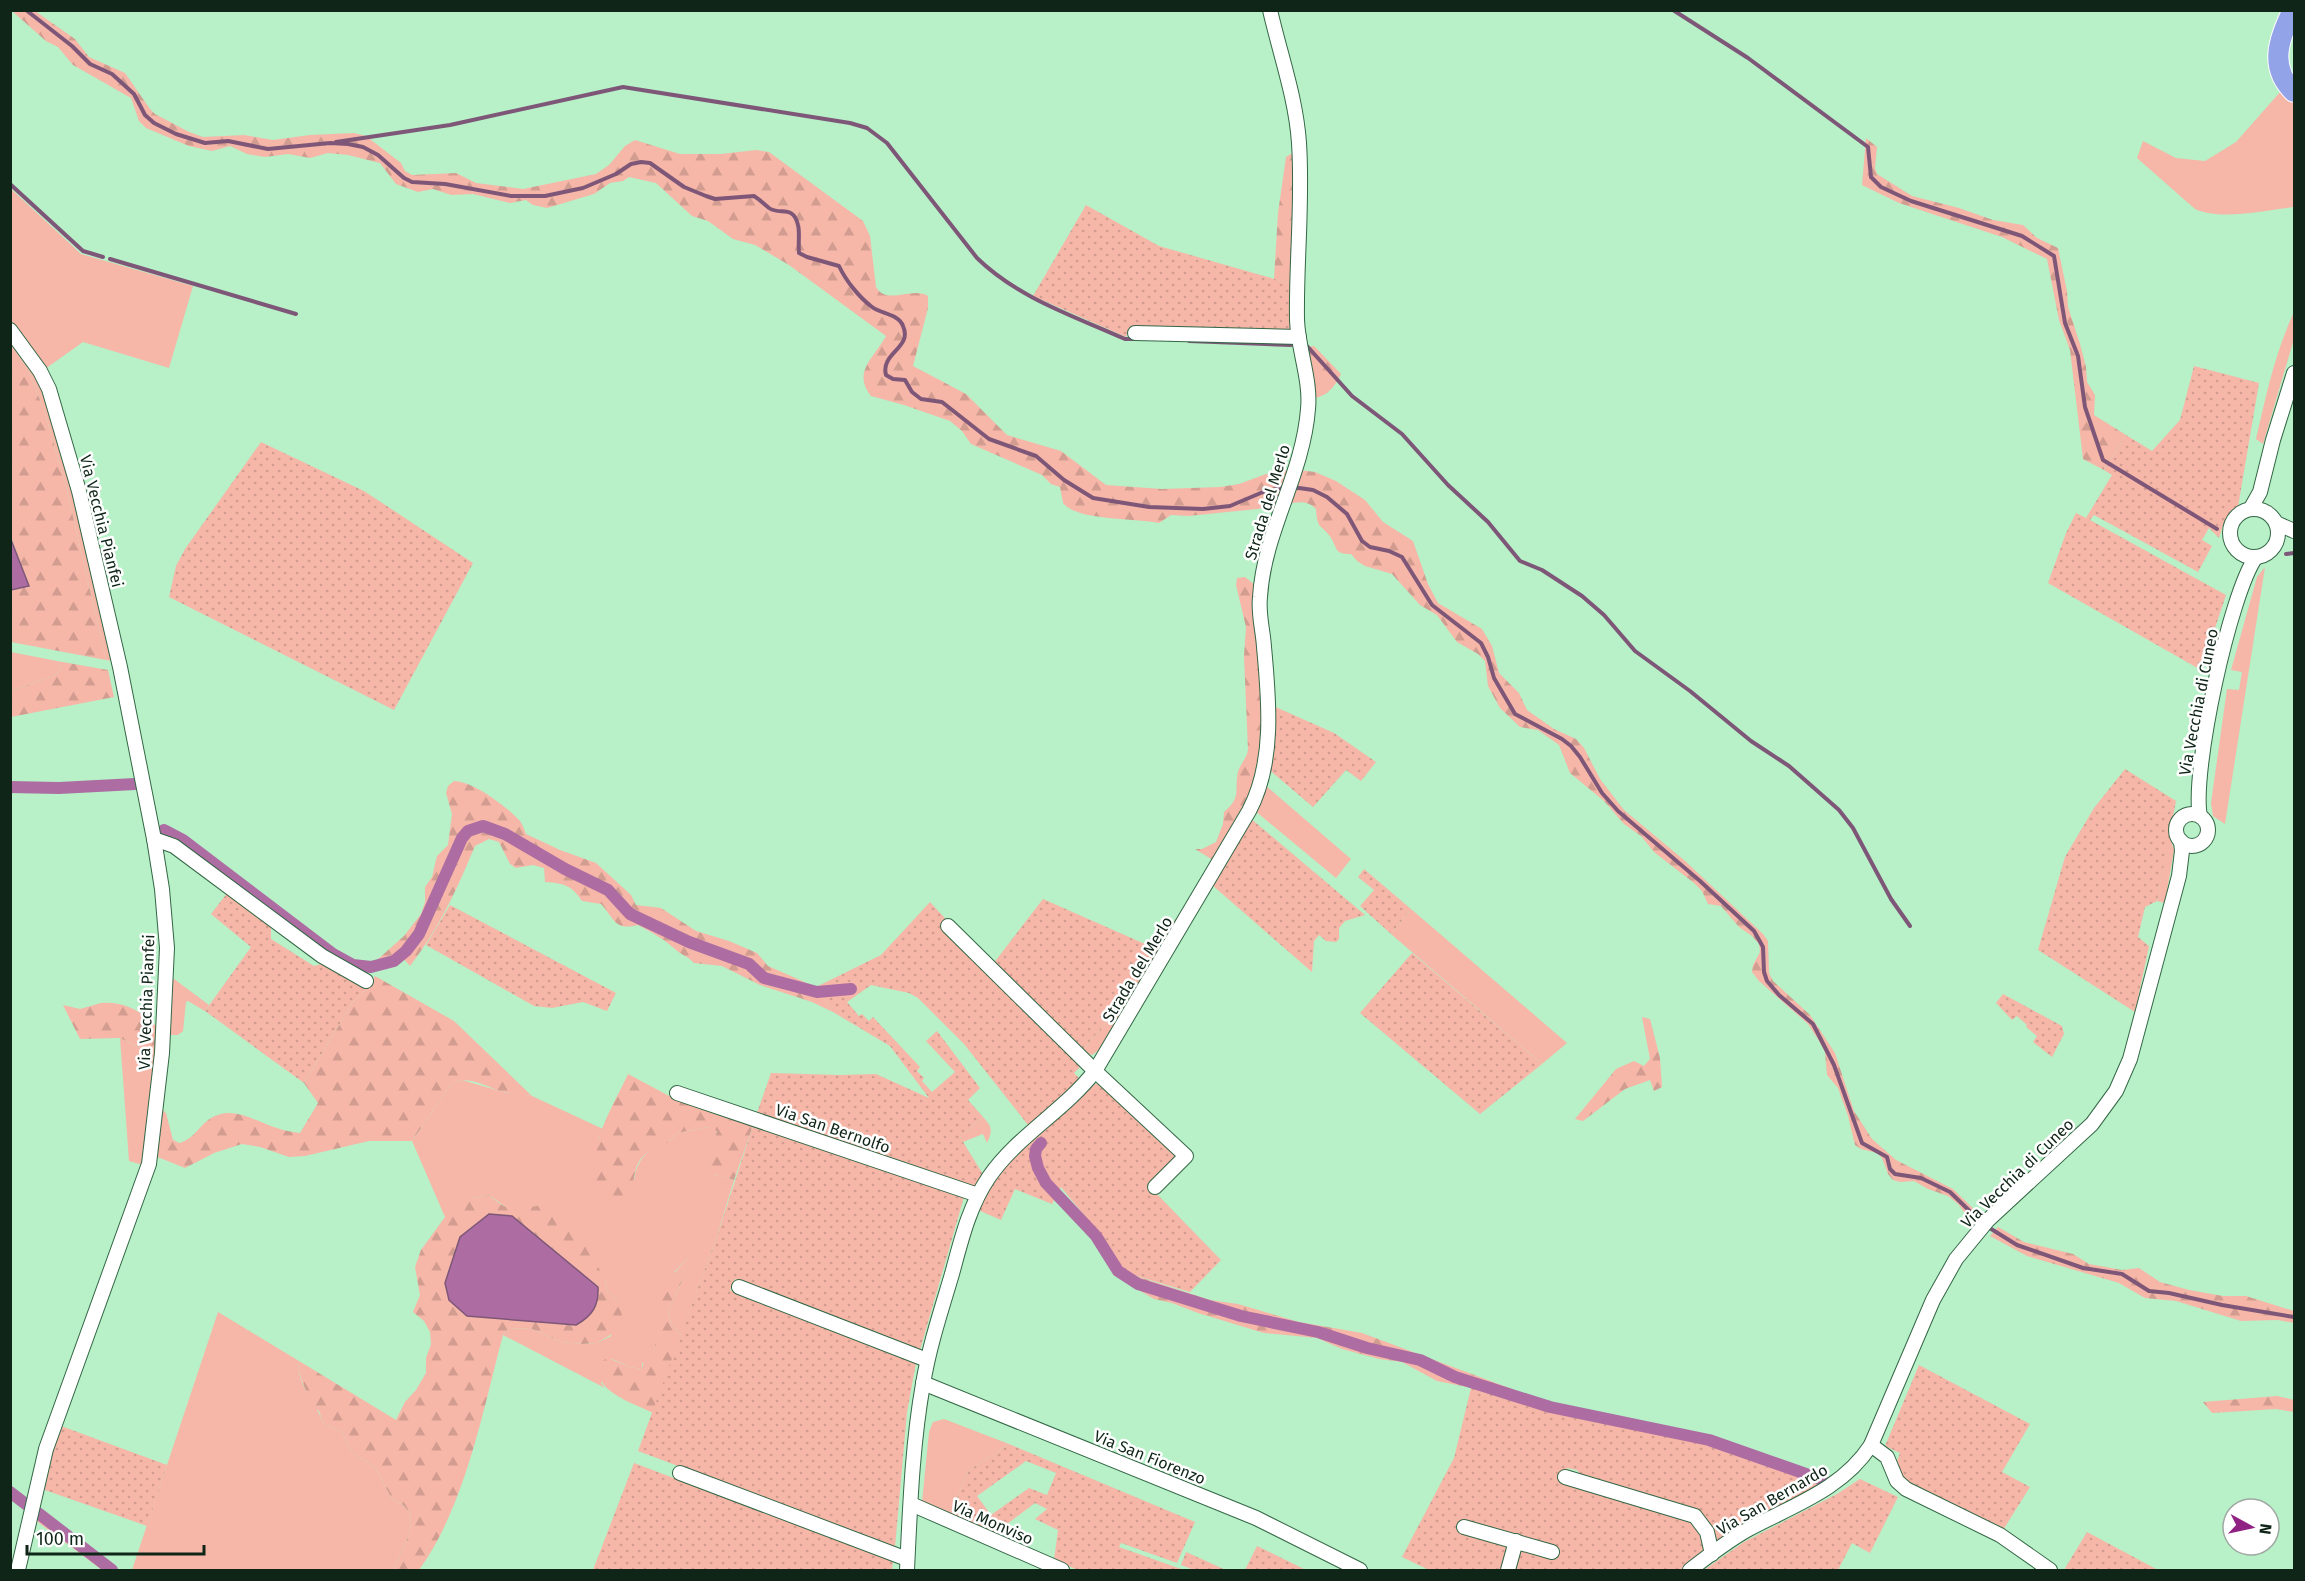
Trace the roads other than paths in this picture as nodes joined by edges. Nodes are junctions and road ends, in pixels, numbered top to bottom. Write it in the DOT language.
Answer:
graph roads {
  1 [pos="1270,10"];
  2 [pos="2293,10"];
  3 [pos="2295,92"];
  4 [pos="10,330"];
  5 [pos="1135,333"];
  6 [pos="1299,337"];
  7 [pos="2295,373"];
  8 [pos="2258,510"];
  9 [pos="2276,523"];
  10 [pos="2295,531"];
  11 [pos="2295,536"];
  12 [pos="2276,542"];
  13 [pos="2241,553"];
  14 [pos="2256,557"];
  15 [pos="2241,586"];
  16 [pos="2195,815"];
  17 [pos="154,838"];
  18 [pos="2181,841"];
  19 [pos="2196,845"];
  20 [pos="2179,876"];
  21 [pos="948,926"];
  22 [pos="366,981"];
  23 [pos="1095,1071"];
  24 [pos="677,1093"];
  25 [pos="1155,1187"];
  26 [pos="978,1195"];
  27 [pos="739,1287"];
  28 [pos="927,1360"];
  29 [pos="923,1383"];
  30 [pos="1871,1445"];
  31 [pos="681,1473"];
  32 [pos="1565,1477"];
  33 [pos="911,1504"];
  34 [pos="1464,1527"];
  35 [pos="1516,1541"];
  36 [pos="1552,1552"];
  37 [pos="1712,1554"];
  38 [pos="907,1565"];
  39 [pos="18,1570"];
  40 [pos="1062,1570"];
  41 [pos="1360,1570"];
  42 [pos="1508,1570"];
  43 [pos="1690,1570"];
  44 [pos="2050,1570"];
  1 -- 6 [label="street, Strada del Merlo"];
  2 -- 3 [label="highway"];
  4 -- 17 [label="street, Via Vecchia Pianfei"];
  5 -- 6 [label="street"];
  6 -- 23 [label="street, Strada del Merlo"];
  7 -- 8 [label="street"];
  8 -- 9 [label="street"];
  8 -- 13 [label="street, Via Vecchia di Cuneo"];
  9 -- 10 [label="street"];
  9 -- 12 [label="street"];
  11 -- 12 [label="street, Via Vecchia di Cuneo"];
  12 -- 14 [label="street, Via Vecchia di Cuneo"];
  13 -- 14 [label="street"];
  13 -- 15 [label="street, Via Vecchia di Cuneo"];
  14 -- 15 [label="street, Via Vecchia di Cuneo"];
  15 -- 16 [label="street, Via Vecchia di Cuneo"];
  16 -- 18 [label="street, Via Vecchia di Cuneo"];
  16 -- 19 [label="street, Via Vecchia di Cuneo"];
  17 -- 22 [label="street"];
  17 -- 39 [label="street, Via Vecchia Pianfei"];
  18 -- 19 [label="street"];
  18 -- 20 [label="street, Via Vecchia di Cuneo"];
  19 -- 20 [label="street, Via Vecchia di Cuneo"];
  20 -- 30 [label="street, Via Vecchia di Cuneo"];
  21 -- 23 [label="street"];
  23 -- 25 [label="street"];
  23 -- 26 [label="street"];
  24 -- 26 [label="street, Via San Bernolfo"];
  26 -- 28 [label="street"];
  27 -- 28 [label="street"];
  28 -- 29 [label="street"];
  29 -- 33 [label="street"];
  29 -- 41 [label="street, Via San Fiorenzo"];
  30 -- 37 [label="street, Via San Bernardo"];
  30 -- 44 [label="street"];
  31 -- 38 [label="street"];
  32 -- 37 [label="street, Via San Bernardo"];
  33 -- 38 [label="street"];
  33 -- 40 [label="street, Via Monviso"];
  34 -- 35 [label="street"];
  35 -- 36 [label="street"];
  35 -- 42 [label="street"];
  37 -- 43 [label="street, Via San Bernardo"];
}
